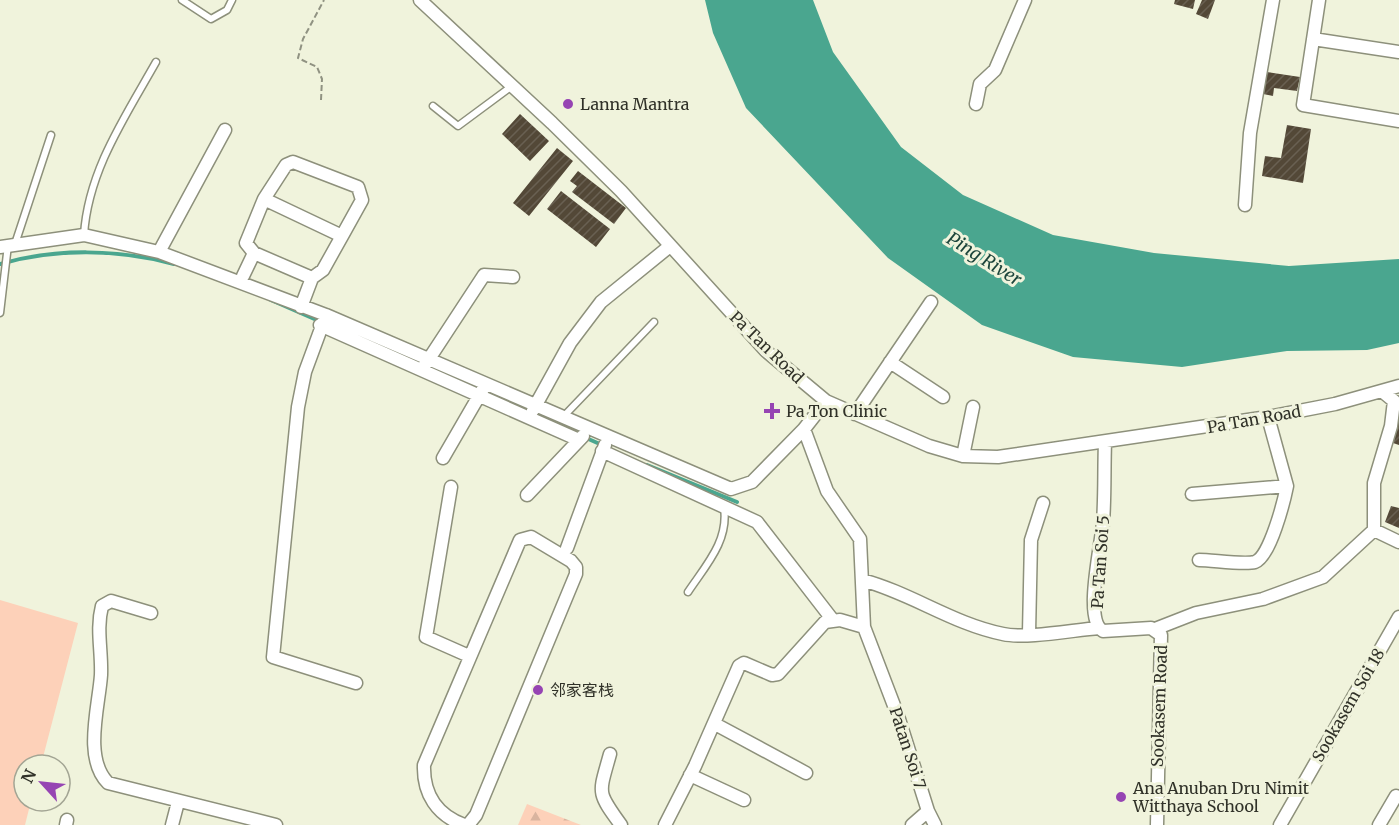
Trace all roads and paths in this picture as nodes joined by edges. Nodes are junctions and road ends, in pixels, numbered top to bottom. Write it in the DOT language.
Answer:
graph roads {
  1 [pos="182,0"];
  2 [pos="232,0"];
  3 [pos="324,0"];
  4 [pos="420,0"];
  5 [pos="1273,0"];
  6 [pos="1319,0"];
  7 [pos="1022,1"];
  8 [pos="1313,39"];
  9 [pos="1399,52"];
  10 [pos="156,62"];
  11 [pos="512,86"];
  12 [pos="321,100"];
  13 [pos="976,104"];
  14 [pos="433,106"];
  15 [pos="1399,121"];
  16 [pos="225,130"];
  17 [pos="51,135"];
  18 [pos="264,200"];
  19 [pos="1245,205"];
  20 [pos="84,235"];
  21 [pos="342,236"];
  22 [pos="8,245"];
  23 [pos="670,246"];
  24 [pos="159,252"];
  25 [pos="254,253"];
  26 [pos="243,276"];
  27 [pos="513,277"];
  28 [pos="312,278"];
  29 [pos="931,302"];
  30 [pos="301,307"];
  31 [pos="0,313"];
  32 [pos="323,320"];
  33 [pos="654,322"];
  34 [pos="890,362"];
  35 [pos="425,365"];
  36 [pos="1399,386"];
  37 [pos="482,391"];
  38 [pos="1383,392"];
  39 [pos="943,397"];
  40 [pos="826,401"];
  41 [pos="537,406"];
  42 [pos="973,407"];
  43 [pos="855,414"];
  44 [pos="526,417"];
  45 [pos="563,417"];
  46 [pos="1268,417"];
  47 [pos="590,429"];
  48 [pos="804,429"];
  49 [pos="609,437"];
  50 [pos="579,440"];
  51 [pos="1105,442"];
  52 [pos="602,451"];
  53 [pos="654,456"];
  54 [pos="963,456"];
  55 [pos="443,458"];
  56 [pos="648,471"];
  57 [pos="1287,486"];
  58 [pos="451,487"];
  59 [pos="731,489"];
  60 [pos="1192,494"];
  61 [pos="527,495"];
  62 [pos="1043,503"];
  63 [pos="724,506"];
  64 [pos="1374,530"];
  65 [pos="1399,542"];
  66 [pos="567,548"];
  67 [pos="1199,560"];
  68 [pos="862,580"];
  69 [pos="688,592"];
  70 [pos="152,613"];
  71 [pos="1399,617"];
  72 [pos="832,619"];
  73 [pos="864,627"];
  74 [pos="1099,628"];
  75 [pos="1153,629"];
  76 [pos="1029,633"];
  77 [pos="469,656"];
  78 [pos="356,683"];
  79 [pos="715,724"];
  80 [pos="610,754"];
  81 [pos="806,773"];
  82 [pos="690,776"];
  83 [pos="1396,796"];
  84 [pos="744,800"];
  85 [pos="178,802"];
  86 [pos="928,811"];
  87 [pos="253,822"];
  88 [pos="459,824"];
  89 [pos="172,825"];
  90 [pos="276,825"];
  91 [pos="621,825"];
  92 [pos="665,825"];
  93 [pos="912,825"];
  94 [pos="935,825"];
  95 [pos="1157,825"];
  96 [pos="1280,825"];
  97 [pos="1378,825"];
  1 -- 2 [label="lane"];
  3 -- 12 [label="path"];
  4 -- 11 [label="street, Pa Tan Road"];
  5 -- 19 [label="street"];
  6 -- 8 [label="street"];
  7 -- 13 [label="street"];
  8 -- 9 [label="street"];
  8 -- 15 [label="street"];
  10 -- 20 [label="lane"];
  11 -- 14 [label="lane"];
  11 -- 23 [label="street, Pa Tan Road"];
  16 -- 24 [label="street"];
  17 -- 22 [label="lane"];
  18 -- 21 [label="street"];
  18 -- 21 [label="street"];
  18 -- 25 [label="street"];
  20 -- 22 [label="street"];
  20 -- 24 [label="street"];
  21 -- 28 [label="street"];
  22 -- 31 [label="lane"];
  23 -- 40 [label="street, Pa Tan Road"];
  23 -- 41 [label="street"];
  24 -- 30 [label="street"];
  25 -- 26 [label="street"];
  25 -- 28 [label="street"];
  27 -- 35 [label="street"];
  28 -- 30 [label="street"];
  29 -- 34 [label="street"];
  30 -- 32 [label="street"];
  32 -- 35 [label="street"];
  32 -- 78 [label="street"];
  33 -- 45 [label="lane"];
  34 -- 39 [label="street"];
  34 -- 43 [label="street"];
  35 -- 37 [label="street"];
  36 -- 38 [label="street, Pa Tan Road"];
  37 -- 41 [label="street"];
  37 -- 44 [label="street"];
  37 -- 55 [label="street"];
  38 -- 46 [label="street, Pa Tan Road"];
  38 -- 64 [label="street"];
  40 -- 43 [label="street, Pa Tan Road"];
  40 -- 48 [label="street"];
  41 -- 44 [label="street"];
  41 -- 45 [label="street"];
  42 -- 54 [label="street"];
  43 -- 54 [label="street, Pa Tan Road"];
  44 -- 50 [label="street"];
  45 -- 47 [label="street"];
  46 -- 51 [label="street, Pa Tan Road"];
  46 -- 57 [label="street"];
  47 -- 49 [label="street"];
  47 -- 50 [label="street"];
  48 -- 59 [label="street"];
  48 -- 68 [label="street, Patan Soi 7"];
  49 -- 52 [label="street"];
  49 -- 53 [label="street"];
  50 -- 61 [label="street"];
  51 -- 54 [label="street, Pa Tan Road"];
  51 -- 74 [label="street, Pa Tan Soi 5"];
  52 -- 56 [label="street"];
  52 -- 66 [label="street"];
  53 -- 56 [label="street"];
  53 -- 59 [label="street"];
  56 -- 63 [label="street"];
  57 -- 60 [label="street"];
  57 -- 67 [label="street"];
  58 -- 77 [label="street"];
  59 -- 63 [label="street"];
  62 -- 76 [label="street"];
  63 -- 69 [label="lane"];
  63 -- 72 [label="street"];
  64 -- 65 [label="street"];
  64 -- 75 [label="street, Pa Tan Soi 5"];
  68 -- 73 [label="street, Patan Soi 7"];
  68 -- 76 [label="street"];
  70 -- 85 [label="street"];
  71 -- 96 [label="street, Sookasem Soi 18"];
  72 -- 73 [label="street"];
  72 -- 79 [label="street"];
  73 -- 86 [label="street, Patan Soi 7"];
  74 -- 75 [label="street, Pa Tan Soi 5"];
  74 -- 76 [label="street"];
  75 -- 95 [label="street, Sookasem Road"];
  77 -- 88 [label="street"];
  77 -- 88 [label="street"];
  79 -- 81 [label="street"];
  79 -- 82 [label="street"];
  80 -- 91 [label="street"];
  82 -- 84 [label="street"];
  82 -- 92 [label="street"];
  83 -- 97 [label="street"];
  85 -- 87 [label="street"];
  85 -- 89 [label="street"];
  86 -- 93 [label="street"];
  86 -- 94 [label="street, Patan Soi 7"];
  87 -- 90 [label="street"];
}
